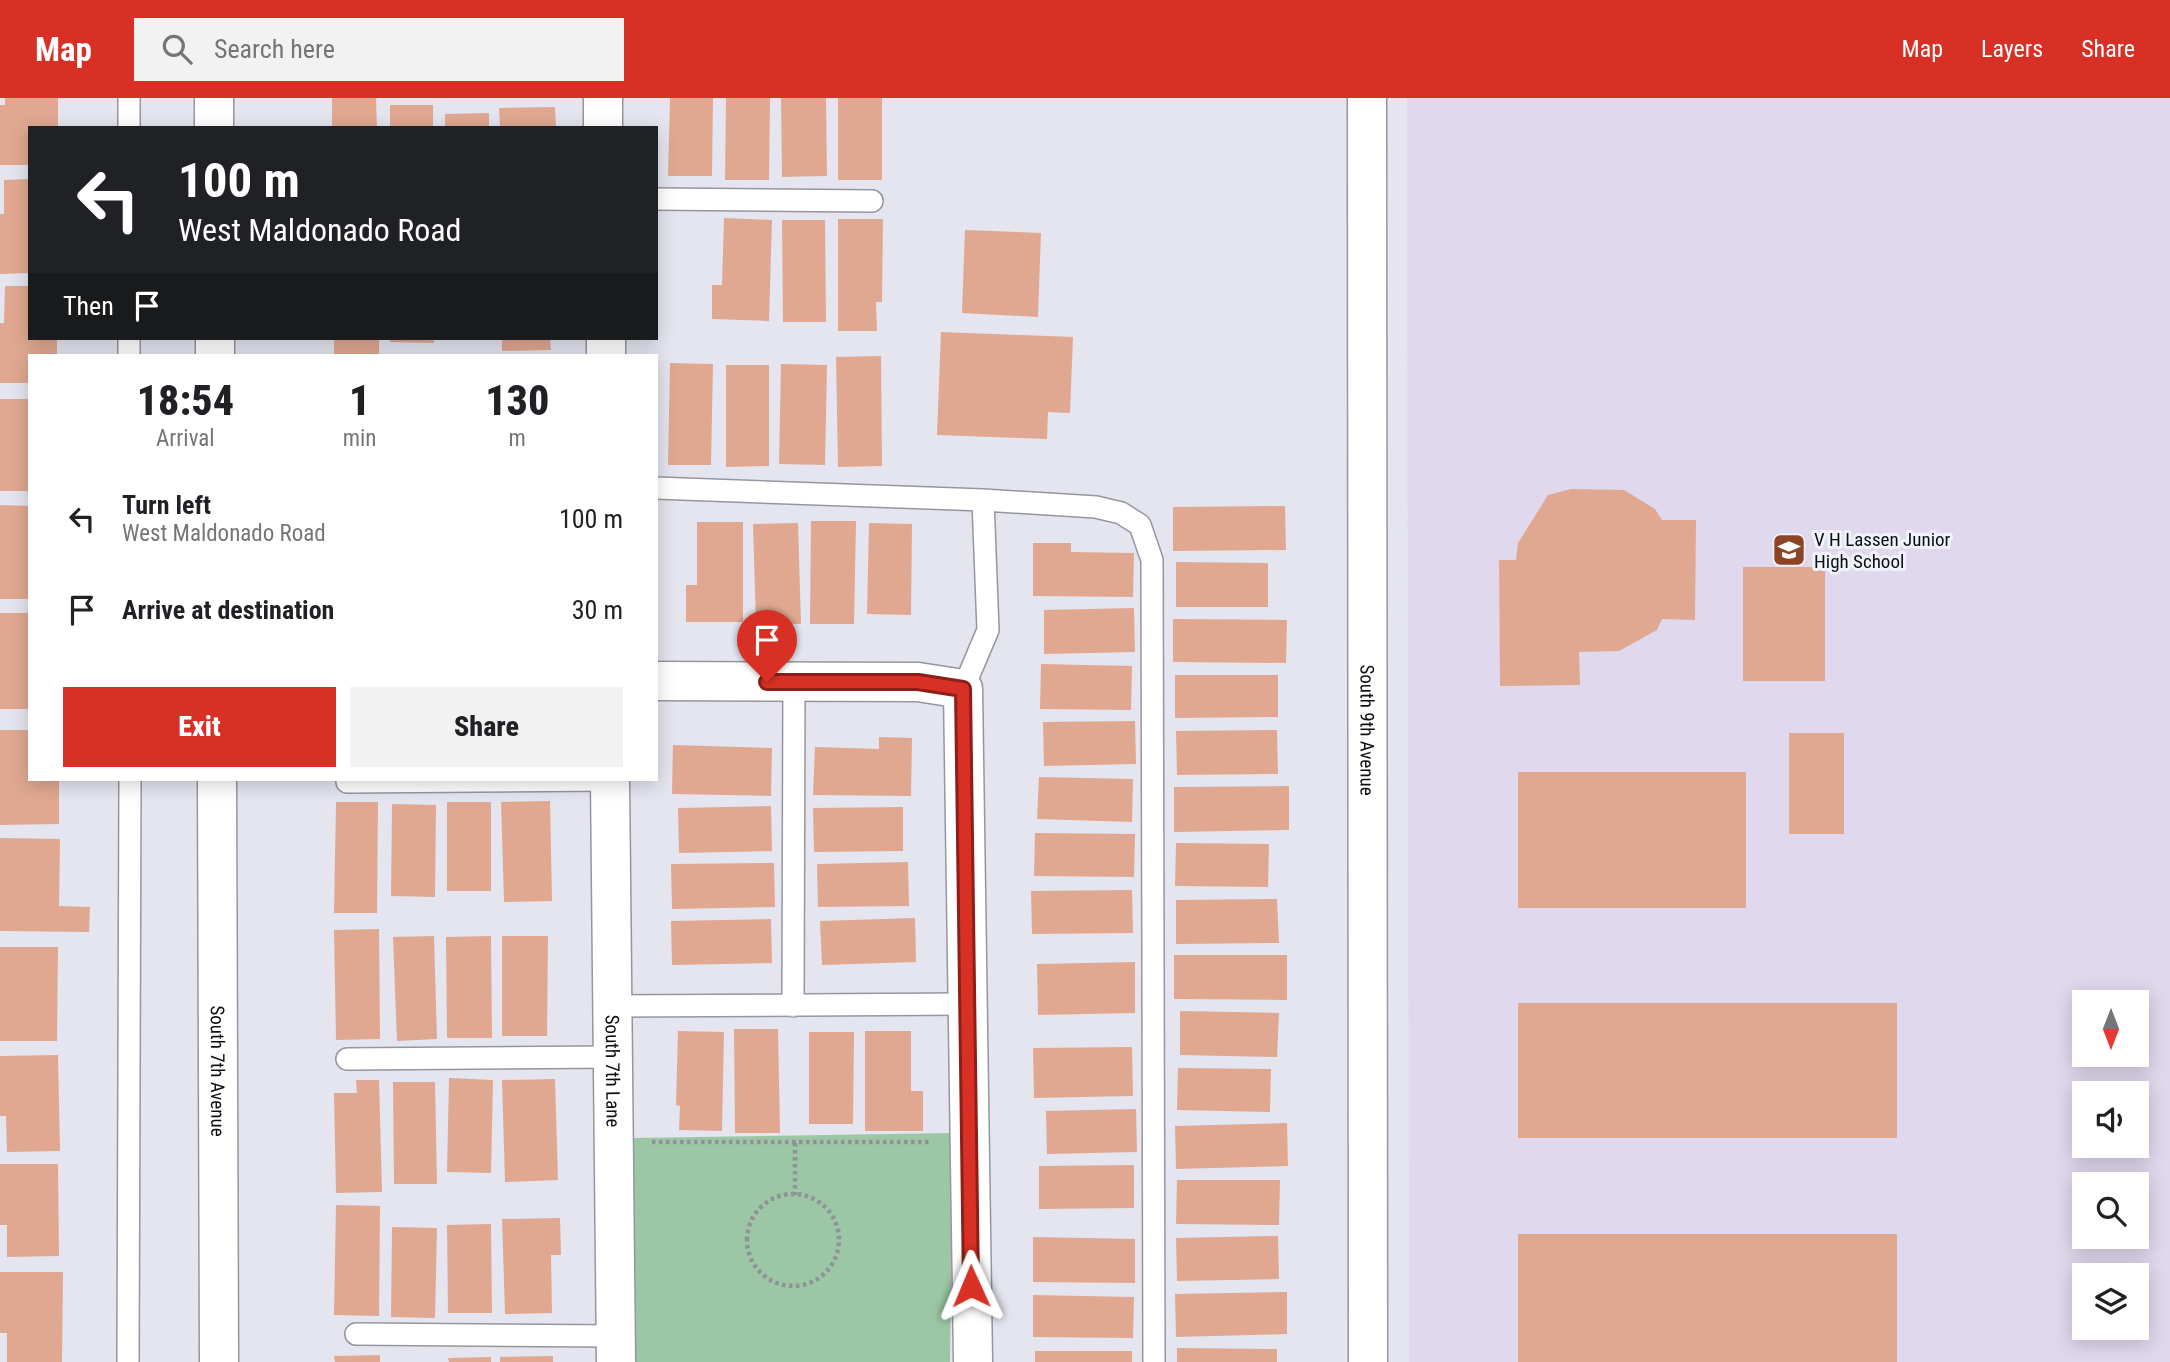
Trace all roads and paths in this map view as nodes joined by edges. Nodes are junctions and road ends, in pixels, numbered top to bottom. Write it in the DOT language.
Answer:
graph roads {
  1 [pos="129,98"];
  2 [pos="214,98"];
  3 [pos="603,98"];
  4 [pos="1367,98"];
  5 [pos="129,126"];
  6 [pos="214,126"];
  7 [pos="603,126"];
  8 [pos="658,200"];
  9 [pos="872,201"];
  10 [pos="658,488"];
  11 [pos="983,500"];
  12 [pos="658,681"];
  13 [pos="794,682"];
  14 [pos="963,689"];
  15 [pos="130,781"];
  16 [pos="217,781"];
  17 [pos="478,781"];
  18 [pos="610,781"];
  19 [pos="347,782"];
  20 [pos="968,1004"];
  21 [pos="612,1006"];
  22 [pos="793,1006"];
  23 [pos="612,1057"];
  24 [pos="347,1059"];
  25 [pos="649,1142"];
  26 [pos="938,1142"];
  27 [pos="795,1143"];
  28 [pos="795,1195"];
  29 [pos="356,1334"];
  30 [pos="615,1349"];
  31 [pos="128,1362"];
  32 [pos="219,1362"];
  33 [pos="973,1362"];
  34 [pos="1154,1362"];
  35 [pos="1368,1362"];
  1 -- 5 [label="lane"];
  2 -- 6 [label="street"];
  3 -- 7 [label="street"];
  4 -- 35 [label="street, South 9th Avenue"];
  8 -- 9 [label="lane"];
  10 -- 11 [label="lane"];
  11 -- 14 [label="lane"];
  11 -- 34 [label="lane"];
  12 -- 13 [label="street"];
  13 -- 14 [label="street"];
  13 -- 22 [label="lane"];
  14 -- 20 [label="street"];
  15 -- 31 [label="lane"];
  16 -- 32 [label="street, South 7th Avenue"];
  17 -- 19 [label="lane"];
  18 -- 21 [label="street, South 7th Lane"];
  20 -- 22 [label="lane"];
  20 -- 33 [label="street"];
  21 -- 22 [label="lane"];
  21 -- 23 [label="street, South 7th Lane"];
  23 -- 24 [label="lane"];
  23 -- 30 [label="street, South 7th Lane"];
  25 -- 27 [label="path"];
  26 -- 27 [label="path"];
  27 -- 28 [label="path"];
  28 -- 28 [label="path"];
  29 -- 30 [label="lane"];
}
